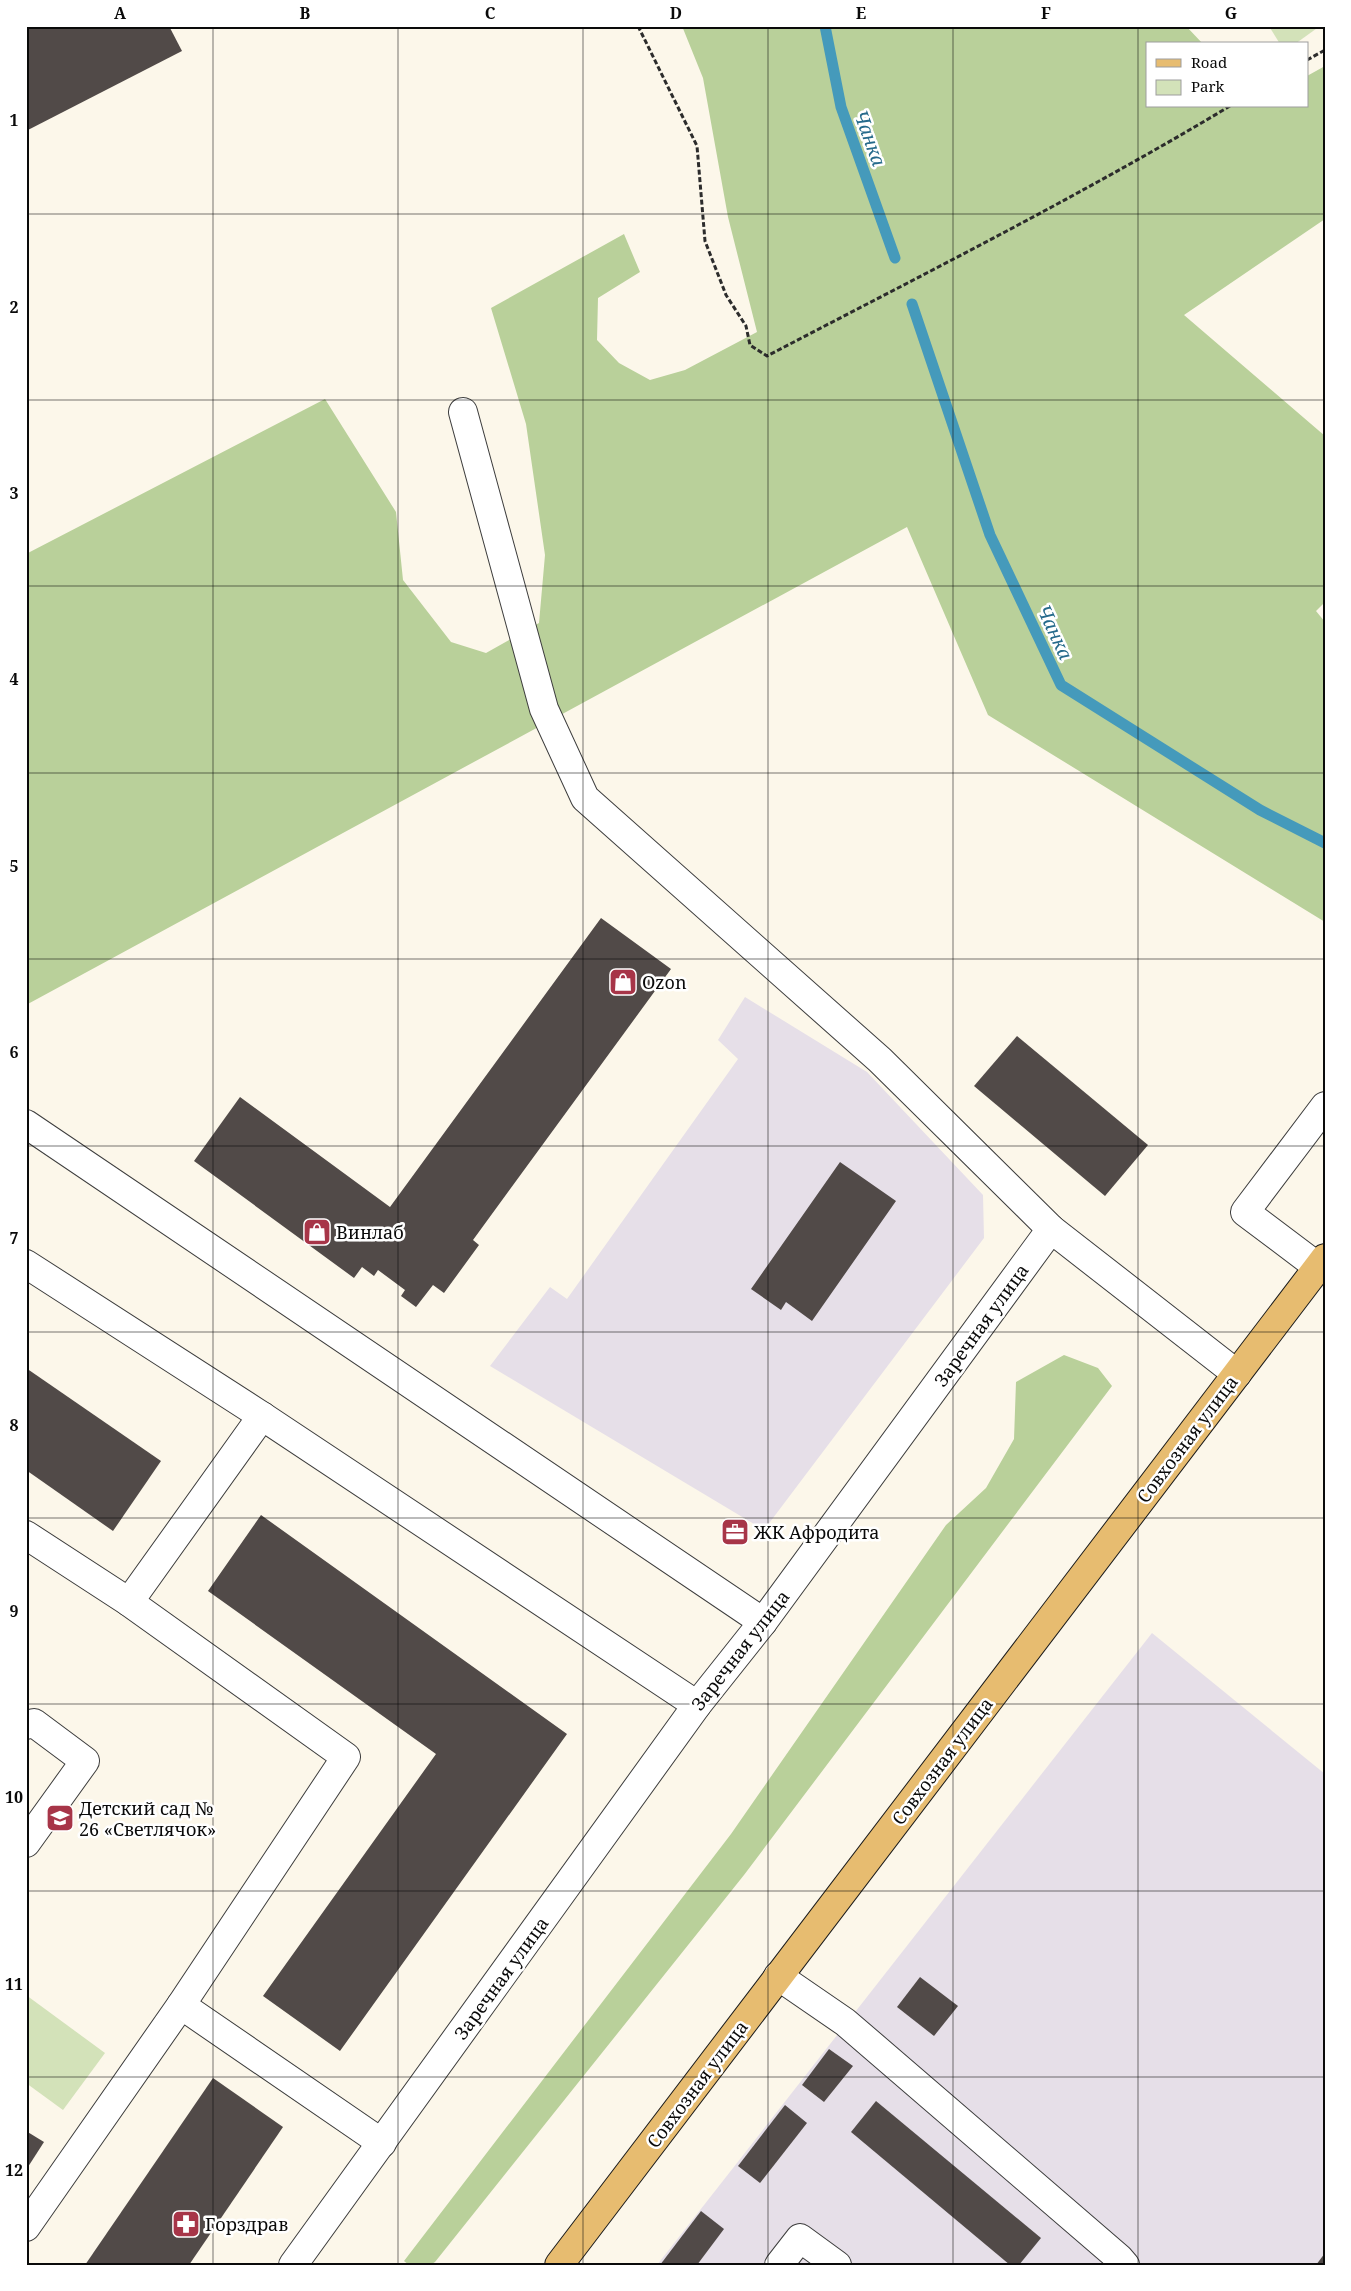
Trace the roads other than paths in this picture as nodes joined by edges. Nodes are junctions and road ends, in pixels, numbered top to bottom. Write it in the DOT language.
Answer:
graph roads {
  1 [pos="463,412"];
  2 [pos="1325,1106"];
  3 [pos="26,1124"];
  4 [pos="1052,1229"];
  5 [pos="1321,1263"];
  6 [pos="26,1264"];
  7 [pos="1238,1374"];
  8 [pos="262,1416"];
  9 [pos="26,1535"];
  10 [pos="129,1602"];
  11 [pos="763,1622"];
  12 [pos="697,1705"];
  13 [pos="26,1725"];
  14 [pos="26,1843"];
  15 [pos="778,1976"];
  16 [pos="181,2005"];
  17 [pos="382,2143"];
  18 [pos="26,2227"];
  19 [pos="563,2263"];
  20 [pos="293,2265"];
  21 [pos="779,2265"];
  22 [pos="837,2265"];
  23 [pos="1125,2265"];
  1 -- 4 [label="street"];
  2 -- 5 [label="street"];
  3 -- 11 [label="street"];
  4 -- 7 [label="street"];
  4 -- 11 [label="street, Заречная улица"];
  5 -- 7 [label="main road, Совхозная улица"];
  6 -- 8 [label="street"];
  7 -- 15 [label="main road, Совхозная улица"];
  8 -- 10 [label="street"];
  8 -- 12 [label="street"];
  9 -- 10 [label="street"];
  10 -- 16 [label="street"];
  11 -- 12 [label="street, Заречная улица"];
  12 -- 17 [label="street, Заречная улица"];
  13 -- 14 [label="street"];
  15 -- 19 [label="main road, Совхозная улица"];
  15 -- 23 [label="street"];
  16 -- 17 [label="street"];
  16 -- 18 [label="street"];
  17 -- 20 [label="street, Заречная улица"];
  21 -- 22 [label="street"];
}
